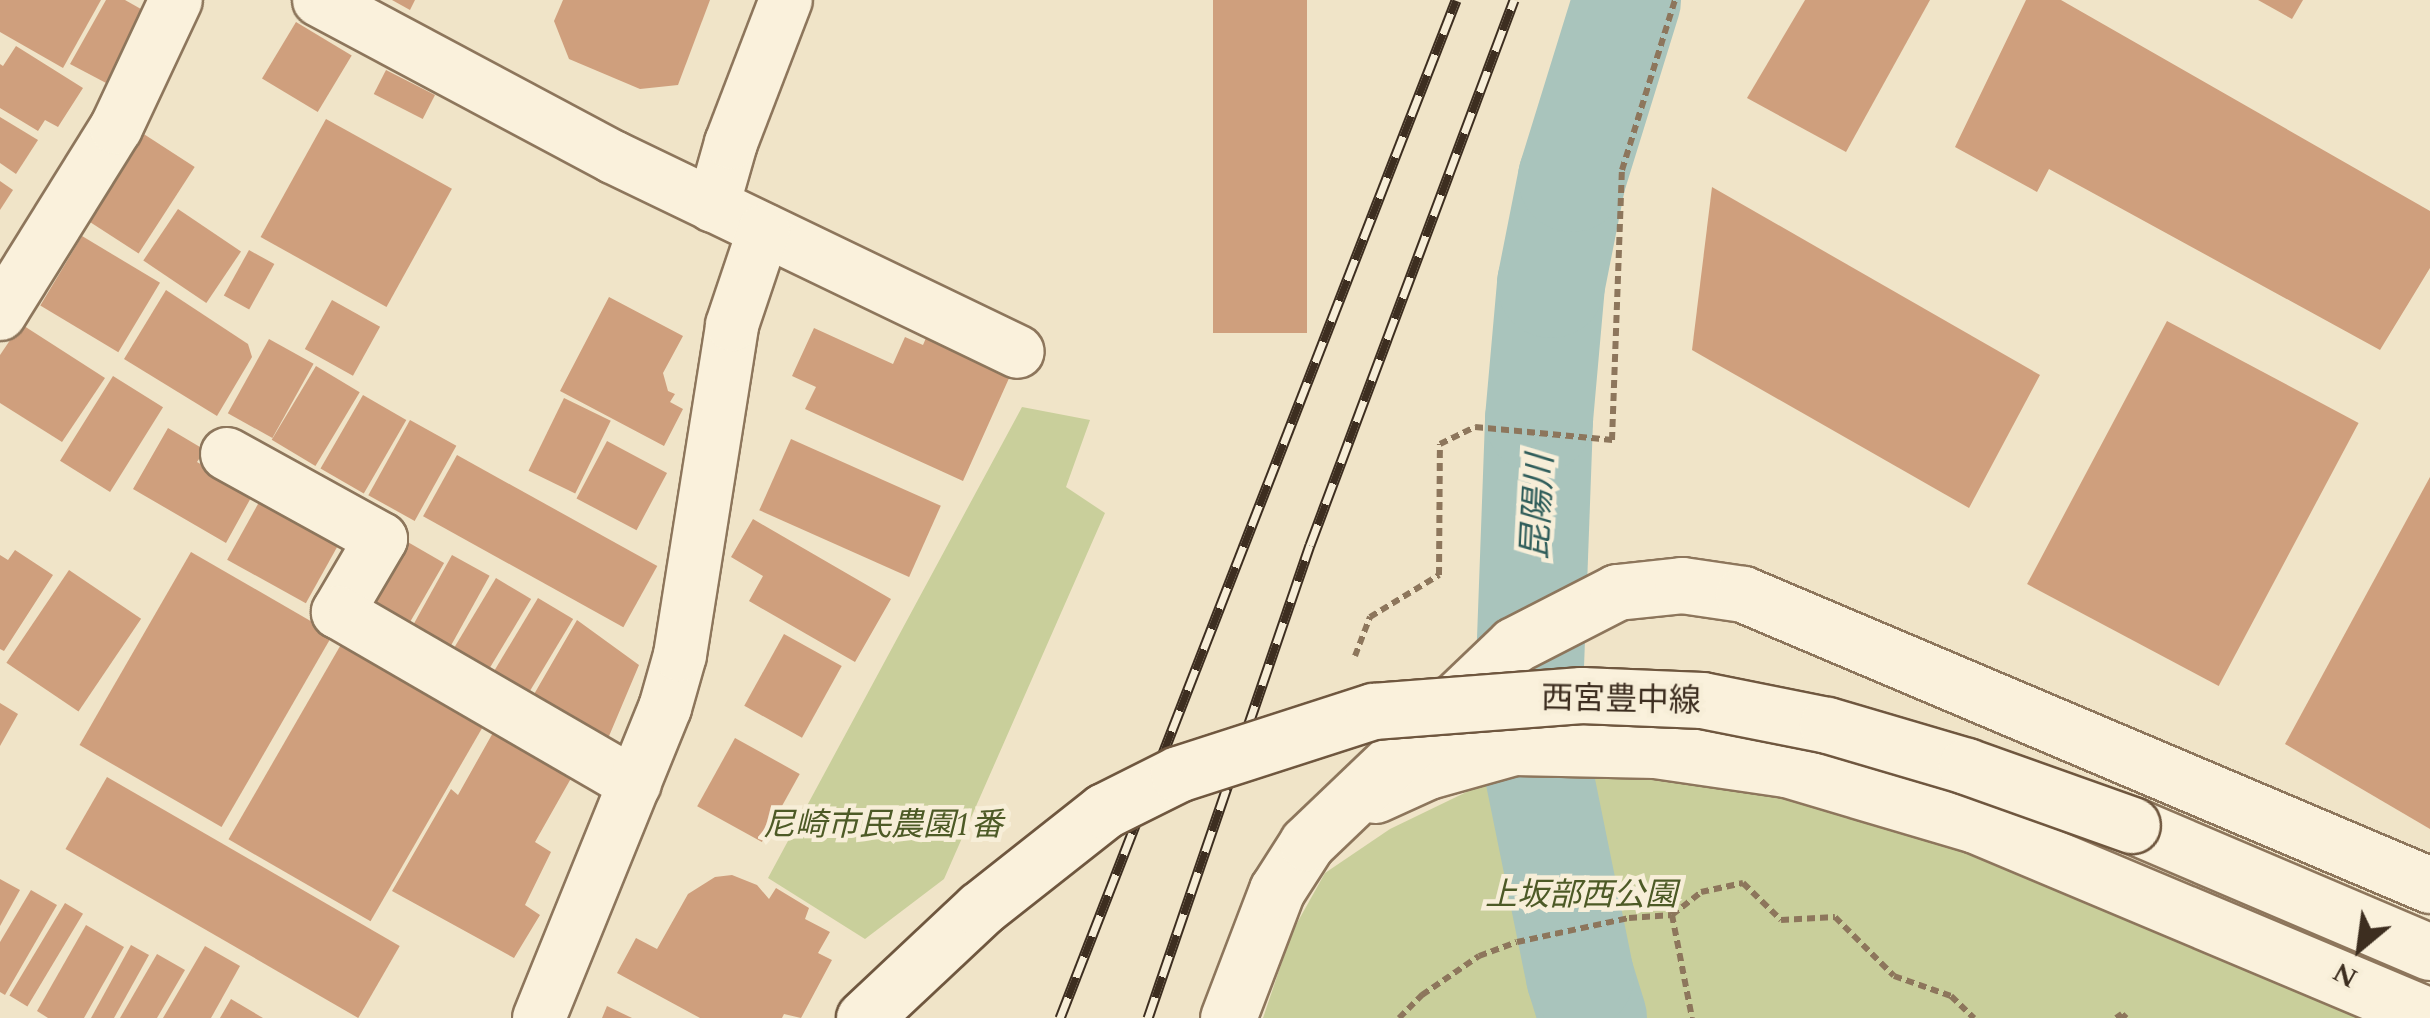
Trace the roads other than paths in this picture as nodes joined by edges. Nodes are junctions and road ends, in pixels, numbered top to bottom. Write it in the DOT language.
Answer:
graph roads {
  1 [pos="176,0"];
  2 [pos="319,0"];
  3 [pos="786,0"];
  4 [pos="713,206"];
  5 [pos="764,230"];
  6 [pos="0,314"];
  7 [pos="1018,352"];
  8 [pos="227,454"];
  9 [pos="635,784"];
  10 [pos="1347,808"];
  11 [pos="2430,885"];
  12 [pos="2430,952"];
  13 [pos="2430,1016"];
  14 [pos="538,1018"];
  15 [pos="864,1018"];
  16 [pos="1228,1018"];
  1 -- 6 [label="street"];
  2 -- 4 [label="street"];
  3 -- 4 [label="street"];
  4 -- 5 [label="street"];
  5 -- 7 [label="street"];
  5 -- 9 [label="street"];
  8 -- 9 [label="street"];
  9 -- 14 [label="street"];
  10 -- 11 [label="main road"];
  10 -- 13 [label="main road"];
  10 -- 16 [label="main road"];
  12 -- 15 [label="main road, 西宮豊中線, bridge"];
}
